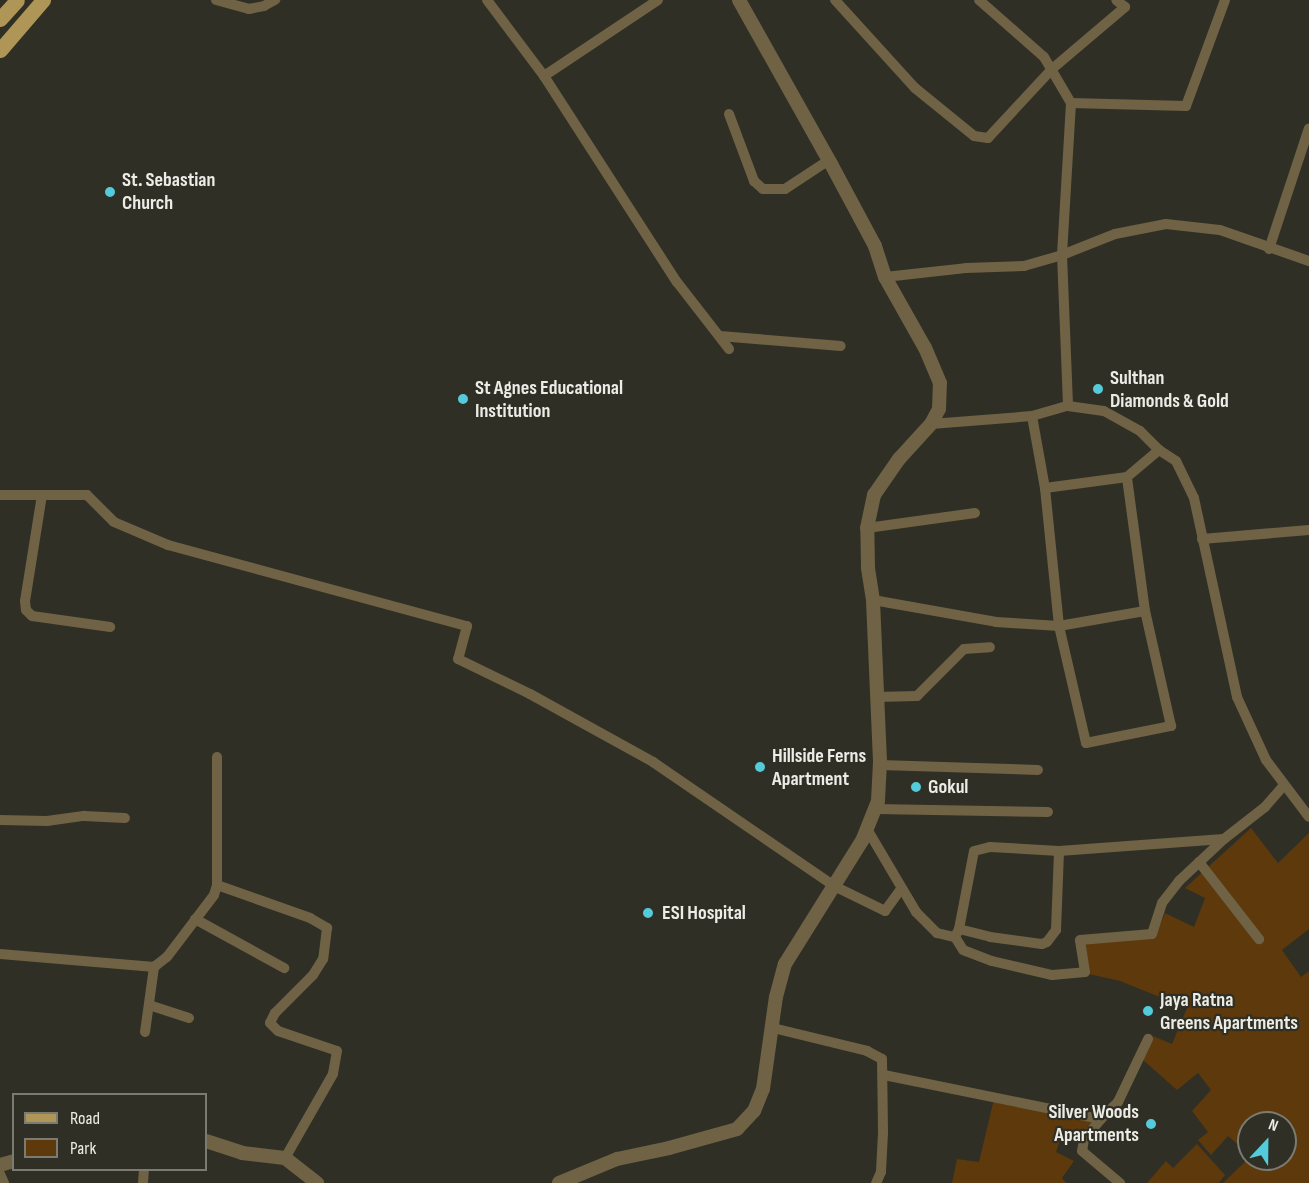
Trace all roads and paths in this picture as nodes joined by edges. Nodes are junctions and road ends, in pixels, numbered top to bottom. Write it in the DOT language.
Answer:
graph roads {
  1 [pos="17,0"];
  2 [pos="43,0"];
  3 [pos="216,0"];
  4 [pos="275,0"];
  5 [pos="487,0"];
  6 [pos="658,0"];
  7 [pos="739,0"];
  8 [pos="835,0"];
  9 [pos="979,0"];
  10 [pos="1116,0"];
  11 [pos="1225,0"];
  12 [pos="0,19"];
  13 [pos="0,50"];
  14 [pos="1052,69"];
  15 [pos="544,76"];
  16 [pos="1071,103"];
  17 [pos="729,114"];
  18 [pos="1309,128"];
  19 [pos="829,160"];
  20 [pos="1269,249"];
  21 [pos="1062,255"];
  22 [pos="1309,261"];
  23 [pos="885,278"];
  24 [pos="720,336"];
  25 [pos="841,346"];
  26 [pos="729,349"];
  27 [pos="1068,406"];
  28 [pos="1032,416"];
  29 [pos="931,424"];
  30 [pos="1159,450"];
  31 [pos="1127,477"];
  32 [pos="1045,488"];
  33 [pos="0,495"];
  34 [pos="42,495"];
  35 [pos="975,513"];
  36 [pos="867,528"];
  37 [pos="1309,530"];
  38 [pos="1202,539"];
  39 [pos="873,600"];
  40 [pos="1145,611"];
  41 [pos="1059,626"];
  42 [pos="110,627"];
  43 [pos="990,647"];
  44 [pos="876,696"];
  45 [pos="217,757"];
  46 [pos="880,765"];
  47 [pos="1038,770"];
  48 [pos="1284,785"];
  49 [pos="875,808"];
  50 [pos="1048,812"];
  51 [pos="1309,817"];
  52 [pos="124,818"];
  53 [pos="0,820"];
  54 [pos="867,829"];
  55 [pos="1224,839"];
  56 [pos="1059,851"];
  57 [pos="1199,862"];
  58 [pos="217,885"];
  59 [pos="834,886"];
  60 [pos="901,890"];
  61 [pos="195,919"];
  62 [pos="957,933"];
  63 [pos="1259,939"];
  64 [pos="0,954"];
  65 [pos="154,967"];
  66 [pos="284,968"];
  67 [pos="149,1005"];
  68 [pos="189,1018"];
  69 [pos="773,1028"];
  70 [pos="145,1032"];
  71 [pos="1148,1039"];
  72 [pos="884,1075"];
  73 [pos="1101,1119"];
  74 [pos="207,1141"];
  75 [pos="285,1158"];
  76 [pos="0,1174"];
  77 [pos="4,1183"];
  78 [pos="317,1183"];
  79 [pos="559,1183"];
  80 [pos="876,1183"];
  81 [pos="1119,1183"];
  1 -- 12 [label="main road"];
  2 -- 13 [label="main road"];
  3 -- 4 [label="street"];
  5 -- 15 [label="street"];
  6 -- 15 [label="street"];
  7 -- 19 [label="street"];
  8 -- 14 [label="street"];
  9 -- 14 [label="street"];
  10 -- 14 [label="street"];
  11 -- 16 [label="street"];
  14 -- 16 [label="street"];
  15 -- 24 [label="street"];
  16 -- 21 [label="street"];
  17 -- 19 [label="street"];
  18 -- 20 [label="street"];
  19 -- 23 [label="street"];
  20 -- 21 [label="street"];
  20 -- 22 [label="street"];
  21 -- 23 [label="street"];
  21 -- 27 [label="street"];
  23 -- 29 [label="street"];
  24 -- 25 [label="street"];
  24 -- 26 [label="street"];
  27 -- 28 [label="street"];
  27 -- 30 [label="street"];
  28 -- 29 [label="street"];
  28 -- 32 [label="street"];
  29 -- 36 [label="street"];
  30 -- 31 [label="street"];
  30 -- 38 [label="street"];
  31 -- 32 [label="street"];
  31 -- 40 [label="street"];
  32 -- 41 [label="street"];
  33 -- 34 [label="street"];
  34 -- 42 [label="street"];
  34 -- 59 [label="street"];
  35 -- 36 [label="street"];
  36 -- 39 [label="street"];
  37 -- 38 [label="street"];
  38 -- 48 [label="street"];
  39 -- 41 [label="street"];
  39 -- 44 [label="street"];
  40 -- 41 [label="street"];
  40 -- 41 [label="street"];
  43 -- 44 [label="street"];
  44 -- 46 [label="street"];
  45 -- 58 [label="street"];
  46 -- 47 [label="street"];
  46 -- 49 [label="street"];
  48 -- 51 [label="street"];
  48 -- 55 [label="street"];
  49 -- 50 [label="street"];
  49 -- 54 [label="street"];
  52 -- 53 [label="street"];
  54 -- 59 [label="street"];
  54 -- 60 [label="street"];
  55 -- 56 [label="street"];
  55 -- 57 [label="street"];
  56 -- 62 [label="street"];
  56 -- 62 [label="street"];
  57 -- 62 [label="street"];
  57 -- 63 [label="street"];
  58 -- 61 [label="street"];
  58 -- 75 [label="street"];
  59 -- 60 [label="street"];
  59 -- 69 [label="street"];
  60 -- 62 [label="street"];
  61 -- 65 [label="street"];
  61 -- 66 [label="street"];
  64 -- 65 [label="street"];
  65 -- 67 [label="street"];
  67 -- 68 [label="street"];
  67 -- 70 [label="street"];
  69 -- 72 [label="street"];
  69 -- 79 [label="street"];
  71 -- 73 [label="street"];
  72 -- 73 [label="street"];
  72 -- 80 [label="street"];
  73 -- 81 [label="street"];
  74 -- 75 [label="street"];
  75 -- 78 [label="street"];
  76 -- 77 [label="street"];
}
